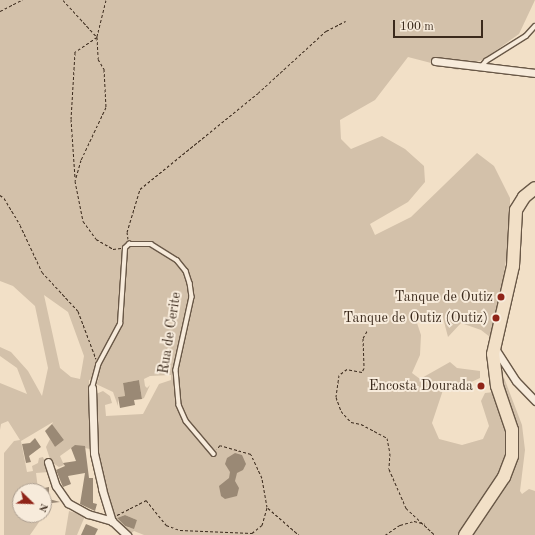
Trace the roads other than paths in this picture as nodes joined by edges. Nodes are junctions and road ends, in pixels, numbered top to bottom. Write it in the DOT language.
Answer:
graph roads {
  1 [pos="535,26"];
  2 [pos="435,61"];
  3 [pos="481,67"];
  4 [pos="535,73"];
  5 [pos="535,188"];
  6 [pos="494,346"];
  7 [pos="92,388"];
  8 [pos="535,401"];
  9 [pos="214,454"];
  10 [pos="48,462"];
  11 [pos="112,520"];
  12 [pos="127,535"];
  13 [pos="465,535"];
  1 -- 3 [label="lane"];
  2 -- 3 [label="street"];
  3 -- 4 [label="street"];
  5 -- 6 [label="main road"];
  6 -- 8 [label="street"];
  6 -- 13 [label="main road"];
  7 -- 9 [label="lane, Rua de Cerite"];
  7 -- 11 [label="street"];
  10 -- 11 [label="street"];
  11 -- 12 [label="street"];
}
